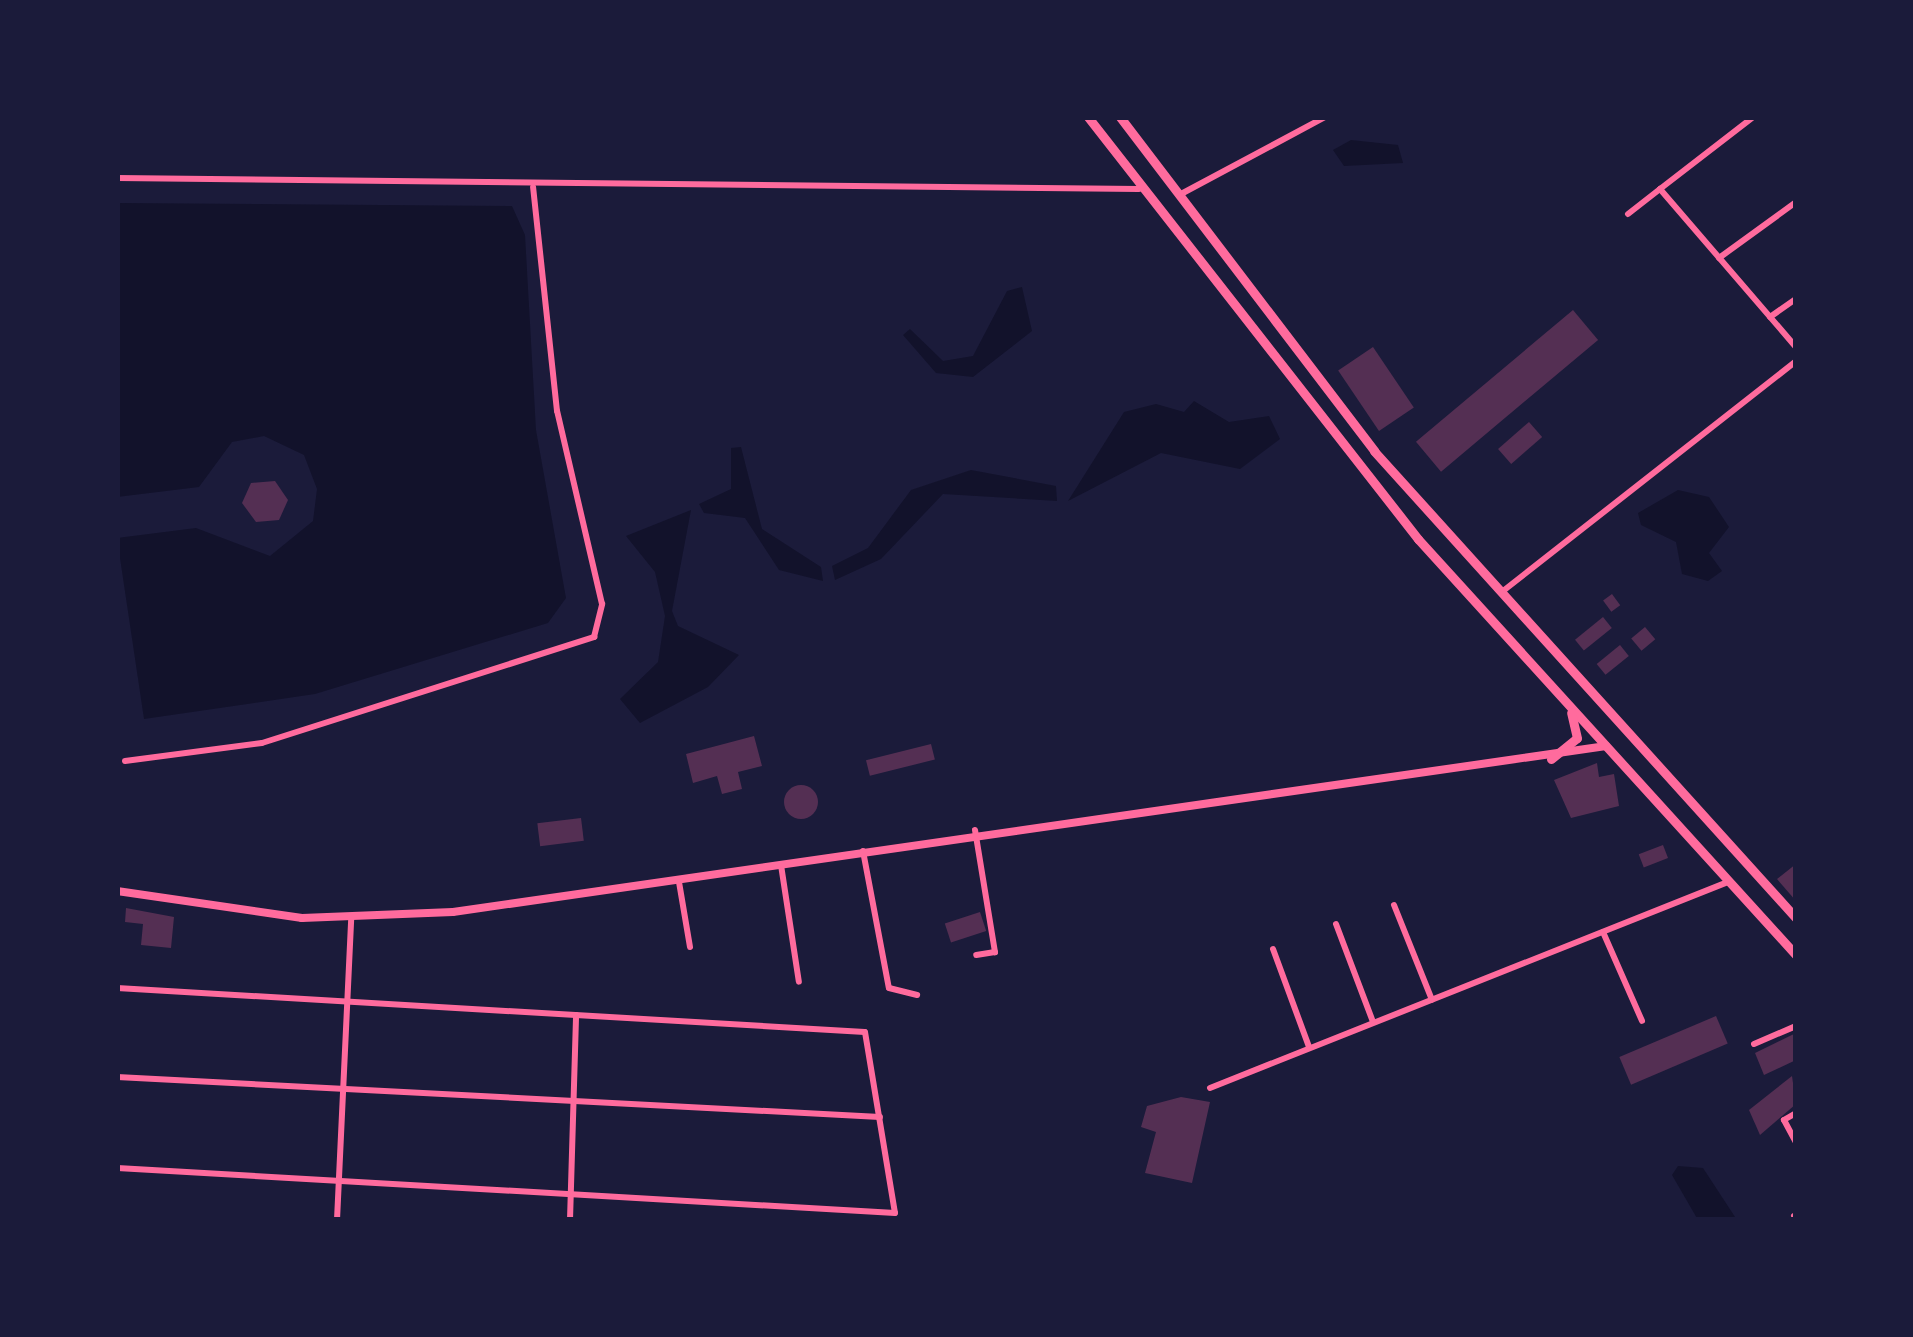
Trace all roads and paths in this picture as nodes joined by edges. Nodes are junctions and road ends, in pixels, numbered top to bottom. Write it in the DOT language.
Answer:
graph roads {
  1 [pos="1088,117"];
  2 [pos="1120,117"];
  3 [pos="1325,117"];
  4 [pos="1752,118"];
  5 [pos="117,178"];
  6 [pos="532,188"];
  7 [pos="1139,189"];
  8 [pos="1660,189"];
  9 [pos="1178,196"];
  10 [pos="1796,202"];
  11 [pos="1628,214"];
  12 [pos="1719,258"];
  13 [pos="1796,299"];
  14 [pos="1770,317"];
  15 [pos="1796,347"];
  16 [pos="1796,361"];
  17 [pos="1436,524"];
  18 [pos="1418,539"];
  19 [pos="1500,594"];
  20 [pos="1566,704"];
  21 [pos="117,719"];
  22 [pos="1624,729"];
  23 [pos="1606,746"];
  24 [pos="1551,759"];
  25 [pos="125,761"];
  26 [pos="117,806"];
  27 [pos="975,830"];
  28 [pos="863,851"];
  29 [pos="781,865"];
  30 [pos="679,882"];
  31 [pos="1728,882"];
  32 [pos="117,891"];
  33 [pos="1394,905"];
  34 [pos="351,918"];
  35 [pos="1796,918"];
  36 [pos="1336,924"];
  37 [pos="1603,932"];
  38 [pos="690,947"];
  39 [pos="1273,950"];
  40 [pos="976,955"];
  41 [pos="1796,955"];
  42 [pos="799,982"];
  43 [pos="117,988"];
  44 [pos="917,995"];
  45 [pos="1432,1000"];
  46 [pos="348,1001"];
  47 [pos="576,1015"];
  48 [pos="1642,1021"];
  49 [pos="1373,1023"];
  50 [pos="1796,1026"];
  51 [pos="1754,1044"];
  52 [pos="1310,1049"];
  53 [pos="117,1077"];
  54 [pos="1210,1088"];
  55 [pos="345,1094"];
  56 [pos="574,1104"];
  57 [pos="1796,1113"];
  58 [pos="880,1117"];
  59 [pos="1796,1143"];
  60 [pos="117,1168"];
  61 [pos="339,1183"];
  62 [pos="571,1196"];
  63 [pos="337,1220"];
  64 [pos="570,1220"];
  1 -- 7 [label="main road"];
  2 -- 9 [label="main road"];
  3 -- 9 [label="street"];
  4 -- 8 [label="street"];
  5 -- 6 [label="street"];
  6 -- 7 [label="street"];
  6 -- 25 [label="street"];
  7 -- 18 [label="main road"];
  8 -- 11 [label="street"];
  8 -- 12 [label="street"];
  9 -- 17 [label="main road"];
  10 -- 12 [label="street"];
  12 -- 14 [label="street"];
  13 -- 14 [label="street"];
  14 -- 15 [label="street"];
  16 -- 19 [label="street"];
  17 -- 18 [label="main road"];
  17 -- 19 [label="main road"];
  18 -- 20 [label="main road"];
  19 -- 22 [label="main road"];
  20 -- 23 [label="main road"];
  20 -- 24 [label="main road"];
  21 -- 25 [label="street"];
  22 -- 23 [label="main road"];
  22 -- 35 [label="main road"];
  23 -- 24 [label="main road"];
  23 -- 31 [label="main road"];
  24 -- 27 [label="main road"];
  25 -- 26 [label="street"];
  27 -- 28 [label="main road"];
  27 -- 40 [label="street"];
  28 -- 29 [label="main road"];
  28 -- 44 [label="street"];
  29 -- 30 [label="main road"];
  29 -- 42 [label="street"];
  30 -- 34 [label="main road"];
  30 -- 38 [label="street"];
  31 -- 37 [label="street"];
  31 -- 41 [label="main road"];
  32 -- 34 [label="main road"];
  33 -- 45 [label="street"];
  34 -- 46 [label="street"];
  36 -- 49 [label="street"];
  37 -- 45 [label="street"];
  37 -- 48 [label="street"];
  39 -- 52 [label="street"];
  43 -- 46 [label="street"];
  45 -- 49 [label="street"];
  46 -- 47 [label="street"];
  46 -- 55 [label="street"];
  47 -- 56 [label="street"];
  47 -- 58 [label="street"];
  49 -- 52 [label="street"];
  50 -- 51 [label="street"];
  52 -- 54 [label="street"];
  53 -- 55 [label="street"];
  55 -- 56 [label="street"];
  55 -- 61 [label="street"];
  56 -- 58 [label="street"];
  56 -- 62 [label="street"];
  57 -- 59 [label="street"];
  58 -- 62 [label="street"];
  60 -- 61 [label="street"];
  61 -- 62 [label="street"];
  61 -- 63 [label="street"];
  62 -- 64 [label="street"];
}
